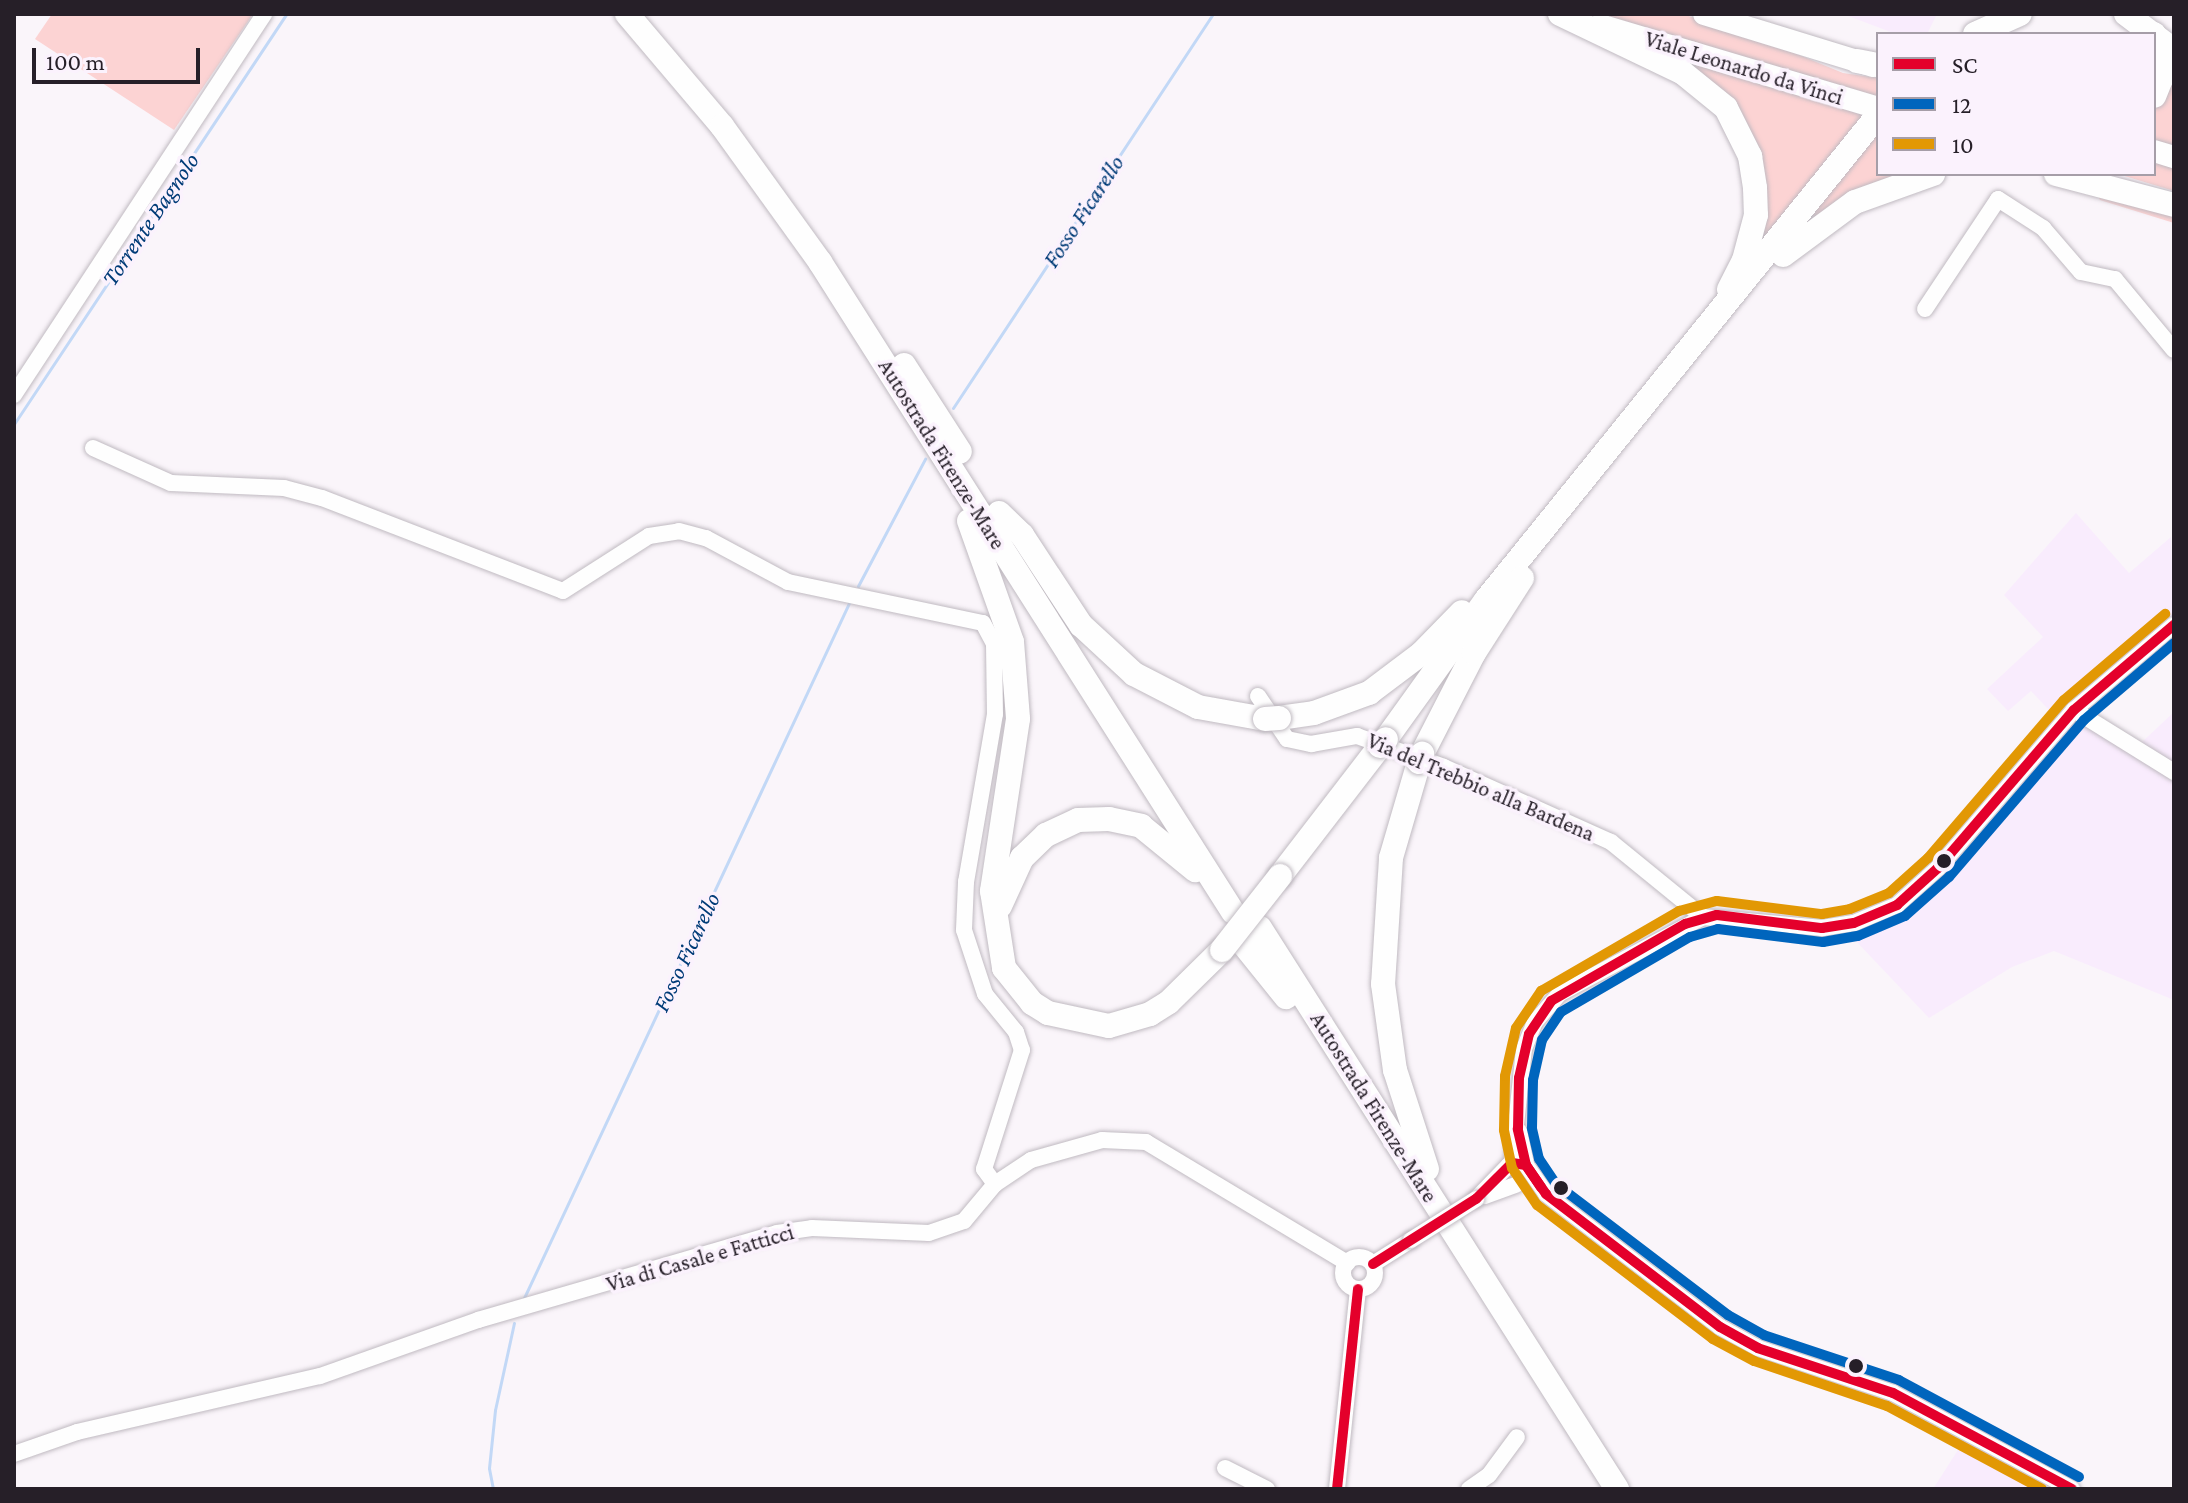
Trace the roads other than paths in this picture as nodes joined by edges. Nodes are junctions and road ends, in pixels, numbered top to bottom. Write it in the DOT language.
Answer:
graph roads {
  1 [pos="264,14"];
  2 [pos="627,14"];
  3 [pos="650,14"];
  4 [pos="1562,14"];
  5 [pos="1704,14"];
  6 [pos="2020,14"];
  7 [pos="2126,14"];
  8 [pos="1980,32"];
  9 [pos="2153,32"];
  10 [pos="2156,35"];
  11 [pos="2156,39"];
  12 [pos="2174,52"];
  13 [pos="1871,65"];
  14 [pos="2156,91"];
  15 [pos="1876,107"];
  16 [pos="1871,123"];
  17 [pos="1926,176"];
  18 [pos="2064,176"];
  19 [pos="2100,176"];
  20 [pos="2174,203"];
  21 [pos="1925,309"];
  22 [pos="1706,334"];
  23 [pos="2174,350"];
  24 [pos="14,395"];
  25 [pos="913,410"];
  26 [pos="93,448"];
  27 [pos="999,513"];
  28 [pos="1550,527"];
  29 [pos="2174,625"];
  30 [pos="2074,710"];
  31 [pos="1267,711"];
  32 [pos="2174,772"];
  33 [pos="1234,911"];
  34 [pos="1703,917"];
  35 [pos="1244,940"];
  36 [pos="998,953"];
  37 [pos="1518,1174"];
  38 [pos="995,1184"];
  39 [pos="1468,1254"];
  40 [pos="1347,1263"];
  41 [pos="1373,1264"];
  42 [pos="1358,1289"];
  43 [pos="1517,1437"];
  44 [pos="14,1454"];
  45 [pos="1225,1468"];
  46 [pos="1267,1489"];
  47 [pos="1337,1489"];
  48 [pos="1469,1489"];
  49 [pos="1597,1489"];
  50 [pos="1617,1489"];
  51 [pos="2072,1489"];
  1 -- 24 [label="street"];
  2 -- 25 [label="highway, Autostrada Firenze-Mare"];
  3 -- 27 [label="highway, Autostrada Firenze-Mare"];
  4 -- 15 [label="main road, Viale Leonardo da Vinci"];
  4 -- 22 [label="highway"];
  5 -- 13 [label="main road, Viale Leonardo da Vinci"];
  6 -- 8 [label="highway"];
  7 -- 9 [label="highway"];
  10 -- 12 [label="highway"];
  11 -- 14 [label="highway"];
  16 -- 22 [label="highway"];
  17 -- 22 [label="highway"];
  18 -- 20 [label="highway"];
  19 -- 20 [label="main road"];
  21 -- 23 [label="street"];
  22 -- 28 [label="highway"];
  25 -- 33 [label="highway, Autostrada Firenze-Mare"];
  25 -- 36 [label="highway"];
  26 -- 38 [label="street"];
  27 -- 31 [label="highway"];
  27 -- 33 [label="highway, Autostrada Firenze-Mare"];
  28 -- 31 [label="highway"];
  28 -- 35 [label="highway, bridge"];
  28 -- 39 [label="highway"];
  29 -- 30 [label="street"];
  30 -- 32 [label="street"];
  30 -- 34 [label="street"];
  31 -- 34 [label="street, Via del Trebbio alla Bardena"];
  33 -- 36 [label="highway"];
  34 -- 37 [label="street"];
  35 -- 36 [label="highway"];
  35 -- 39 [label="highway, Autostrada Firenze-Mare"];
  35 -- 49 [label="highway, Autostrada Firenze-Mare"];
  37 -- 41 [label="street, bridge"];
  37 -- 51 [label="street"];
  38 -- 40 [label="street, Via di Casale e Fatticci"];
  38 -- 44 [label="street, Via di Casale e Fatticci"];
  39 -- 50 [label="highway, Autostrada Firenze-Mare"];
  40 -- 41 [label="street"];
  40 -- 42 [label="street"];
  41 -- 42 [label="street"];
  42 -- 47 [label="street"];
  43 -- 48 [label="street"];
  45 -- 46 [label="street"];
}
